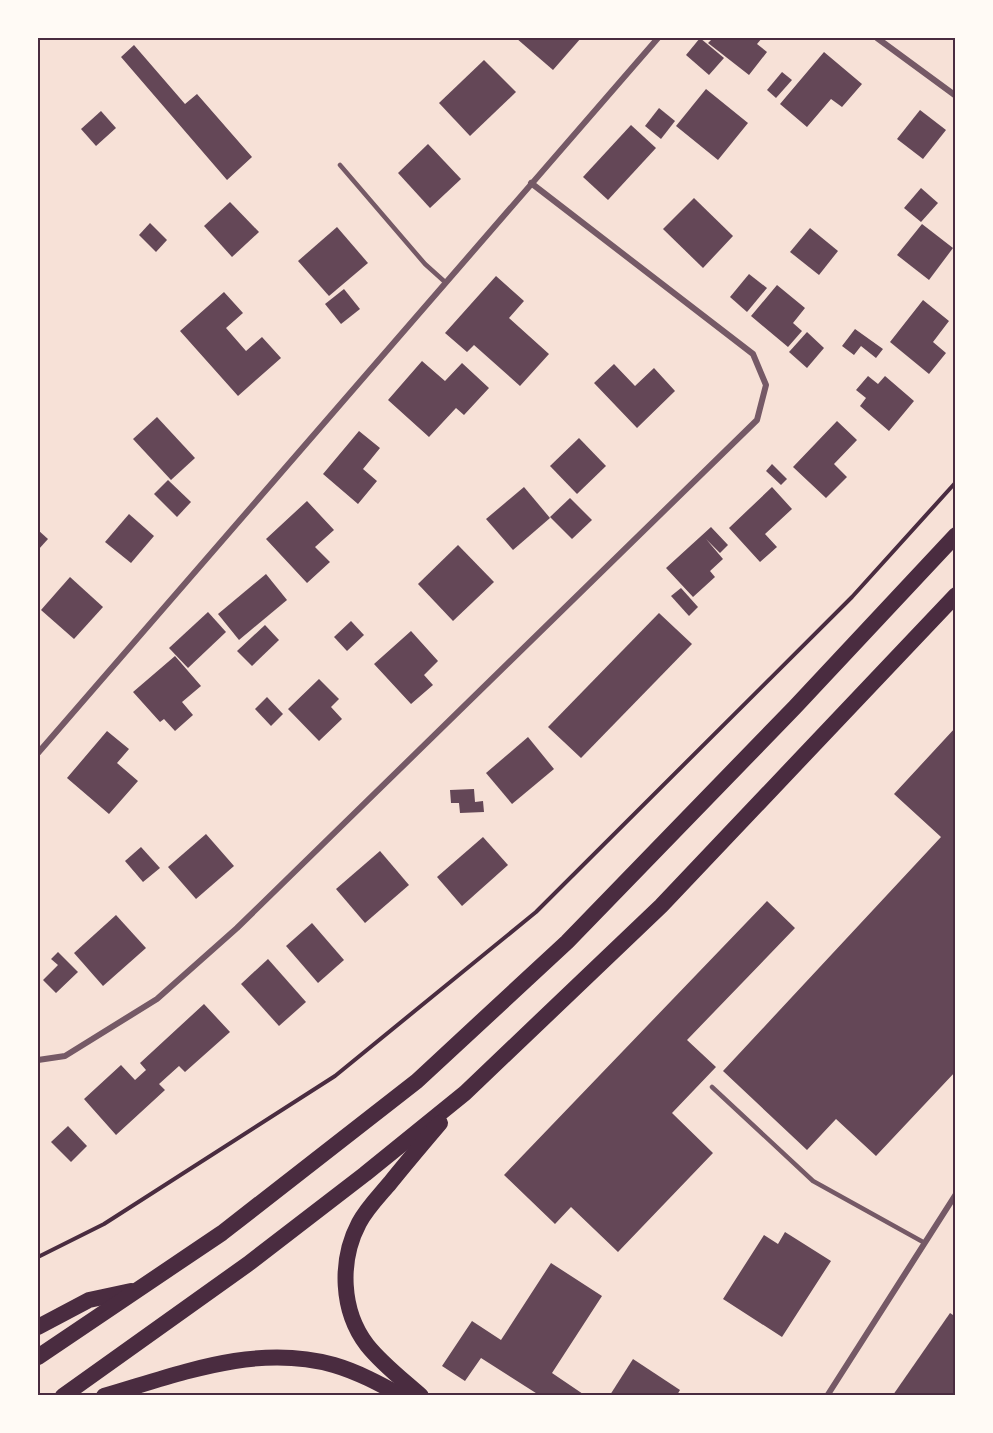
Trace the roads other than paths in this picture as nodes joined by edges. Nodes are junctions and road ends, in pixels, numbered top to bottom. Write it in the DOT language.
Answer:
graph roads {
  1 [pos="658,38"];
  2 [pos="878,38"];
  3 [pos="956,96"];
  4 [pos="340,165"];
  5 [pos="531,183"];
  6 [pos="445,282"];
  7 [pos="956,536"];
  8 [pos="956,596"];
  9 [pos="38,753"];
  10 [pos="38,1060"];
  11 [pos="712,1087"];
  12 [pos="465,1093"];
  13 [pos="956,1194"];
  14 [pos="923,1242"];
  15 [pos="141,1289"];
  16 [pos="38,1327"];
  17 [pos="38,1357"];
  18 [pos="63,1395"];
  19 [pos="104,1395"];
  20 [pos="402,1395"];
  21 [pos="421,1395"];
  22 [pos="826,1395"];
  1 -- 5 [label="street"];
  2 -- 3 [label="street"];
  4 -- 6 [label="lane"];
  5 -- 6 [label="street"];
  5 -- 10 [label="street"];
  6 -- 9 [label="street"];
  7 -- 15 [label="highway"];
  8 -- 12 [label="highway"];
  11 -- 14 [label="lane"];
  12 -- 18 [label="highway"];
  12 -- 21 [label="highway"];
  13 -- 14 [label="street"];
  14 -- 22 [label="street"];
  15 -- 16 [label="highway"];
  15 -- 17 [label="highway"];
  19 -- 20 [label="highway"];
}
